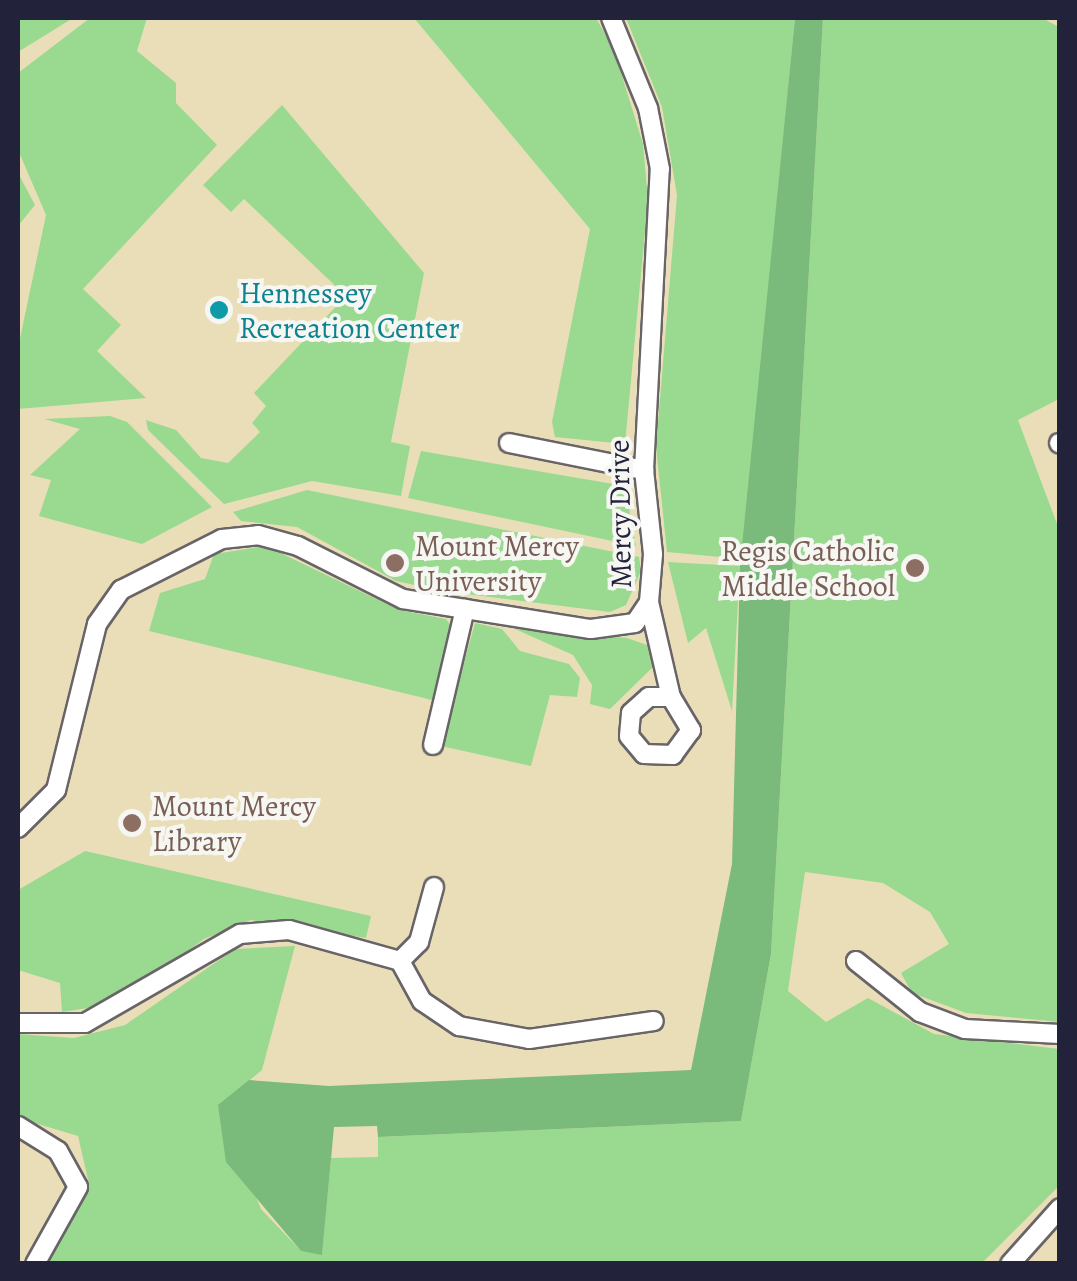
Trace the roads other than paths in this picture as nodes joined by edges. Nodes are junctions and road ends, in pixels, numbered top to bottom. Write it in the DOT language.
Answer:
graph roads {
  1 [pos="612,18"];
  2 [pos="509,443"];
  3 [pos="644,470"];
  4 [pos="649,602"];
  5 [pos="465,609"];
  6 [pos="671,697"];
  7 [pos="433,744"];
  8 [pos="18,828"];
  9 [pos="434,886"];
  10 [pos="400,961"];
  11 [pos="856,962"];
  12 [pos="654,1021"];
  13 [pos="18,1023"];
  14 [pos="1060,1034"];
  15 [pos="18,1126"];
  16 [pos="1057,1215"];
  17 [pos="35,1264"];
  18 [pos="1010,1264"];
  1 -- 3 [label="lane, Mercy Drive"];
  2 -- 3 [label="lane"];
  3 -- 4 [label="lane, Mercy Drive"];
  4 -- 5 [label="lane, Mercy Drive"];
  4 -- 6 [label="lane"];
  5 -- 7 [label="lane"];
  5 -- 8 [label="lane, Mercy Drive"];
  9 -- 10 [label="lane"];
  10 -- 12 [label="lane"];
  10 -- 13 [label="lane"];
  11 -- 14 [label="lane"];
  15 -- 17 [label="lane"];
  16 -- 18 [label="lane"];
}
